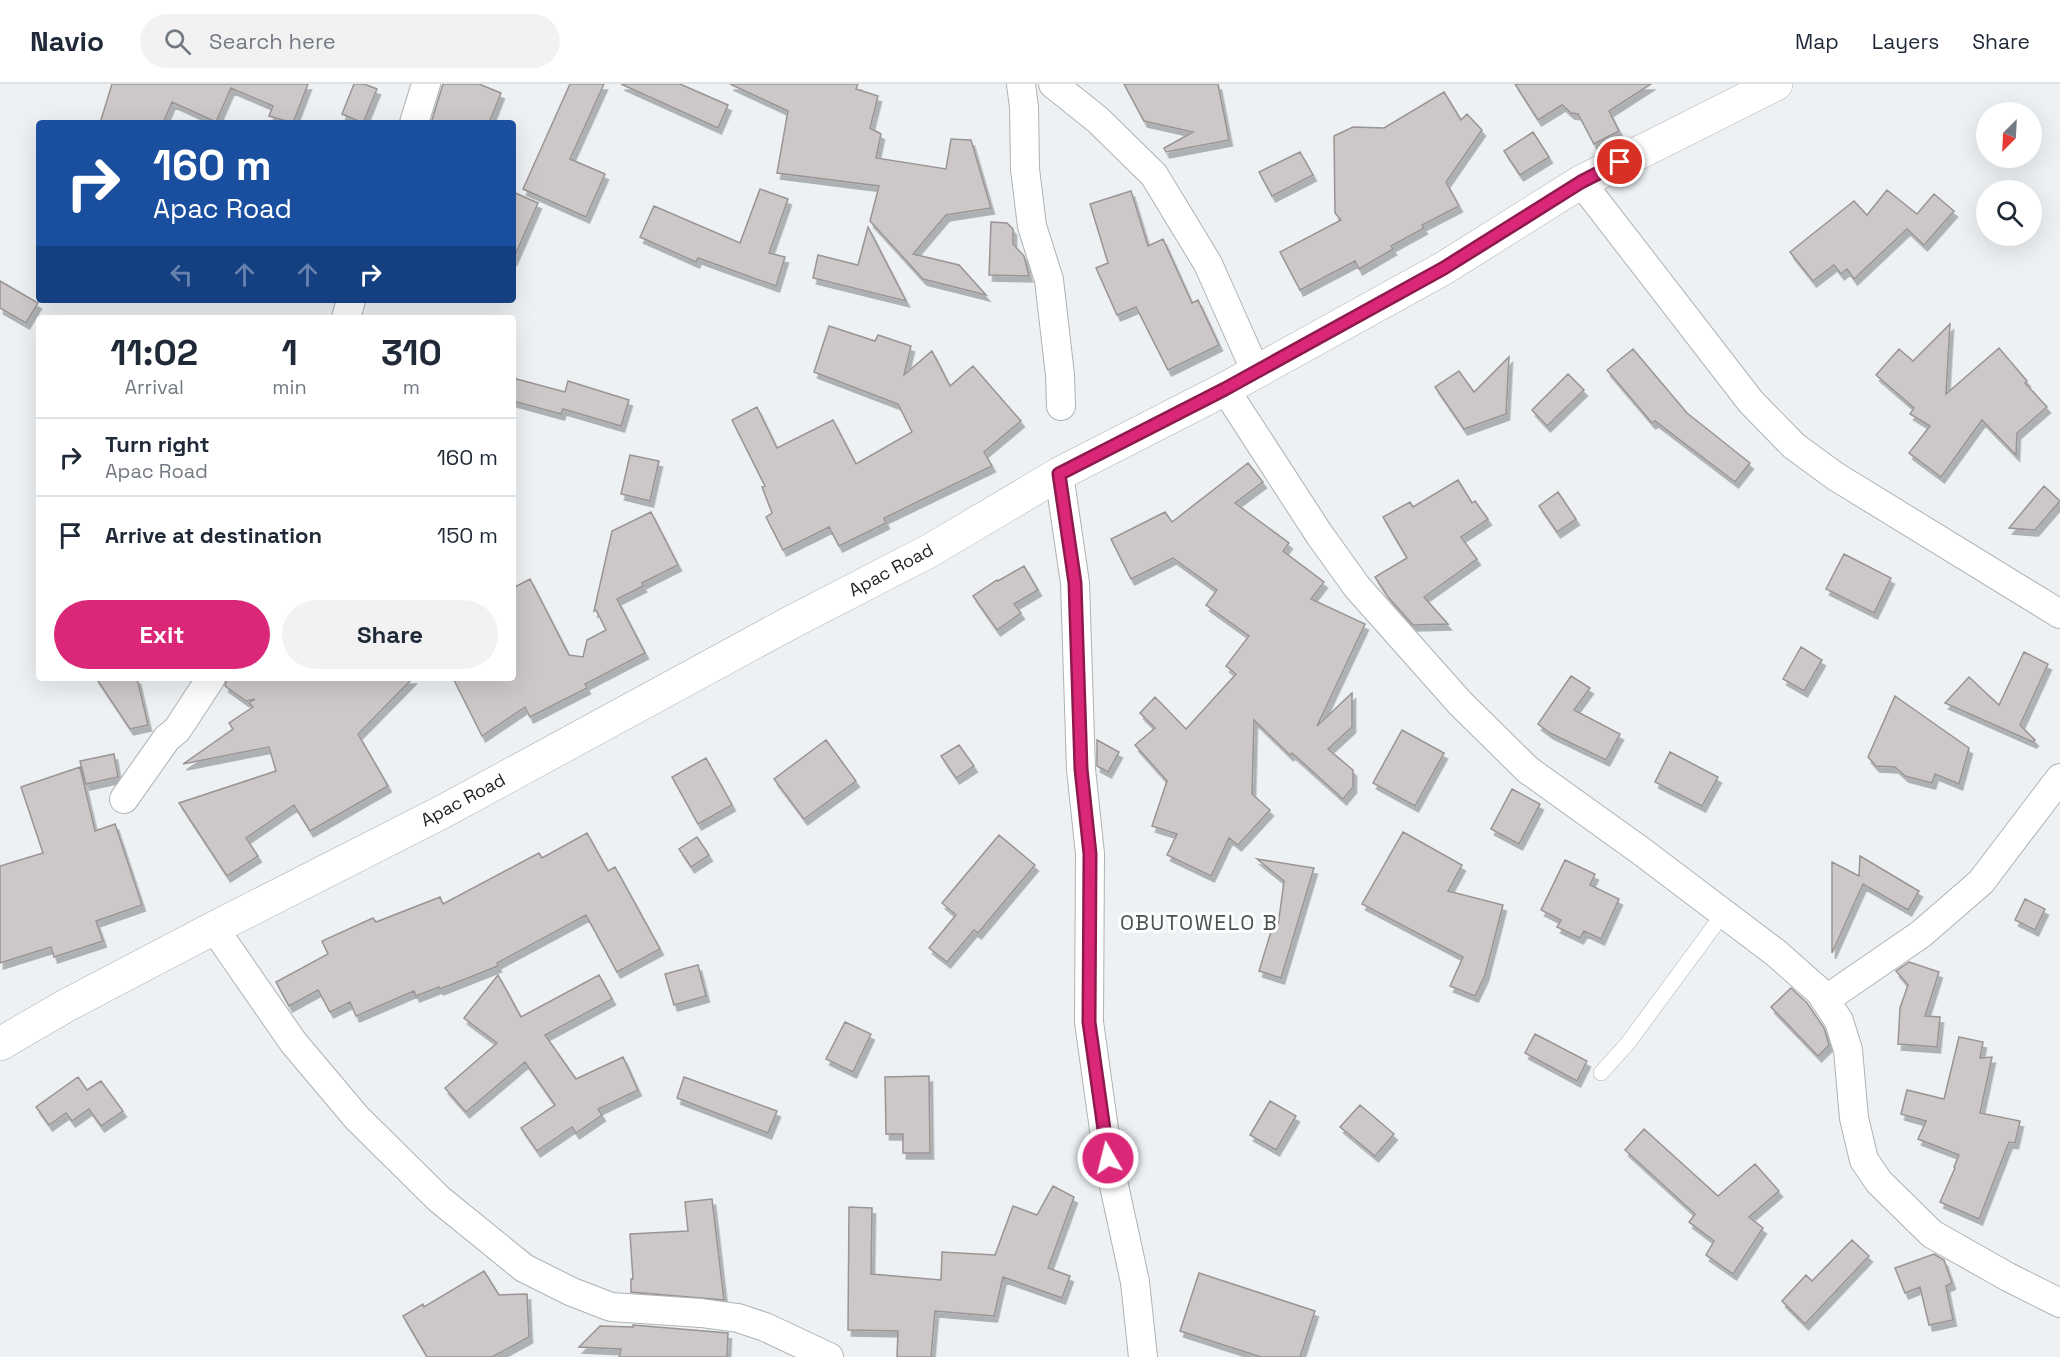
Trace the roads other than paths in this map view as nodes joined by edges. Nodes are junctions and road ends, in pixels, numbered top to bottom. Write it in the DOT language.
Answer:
graph roads {
  1 [pos="426,84"];
  2 [pos="1021,84"];
  3 [pos="1053,84"];
  4 [pos="1776,84"];
  5 [pos="415,120"];
  6 [pos="1581,182"];
  7 [pos="1256,372"];
  8 [pos="1225,389"];
  9 [pos="1061,406"];
  10 [pos="1059,474"];
  11 [pos="2060,614"];
  12 [pos="209,681"];
  13 [pos="2060,778"];
  14 [pos="124,799"];
  15 [pos="1724,914"];
  16 [pos="214,928"];
  17 [pos="1825,1000"];
  18 [pos="0,1044"];
  19 [pos="1601,1073"];
  20 [pos="2060,1304"];
  21 [pos="829,1357"];
  22 [pos="1143,1357"];
  1 -- 5 [label="street"];
  2 -- 9 [label="street"];
  3 -- 7 [label="street"];
  4 -- 6 [label="main road, Apac Road"];
  6 -- 7 [label="main road, Apac Road"];
  6 -- 11 [label="street"];
  7 -- 8 [label="main road, Apac Road"];
  8 -- 10 [label="main road, Apac Road"];
  8 -- 15 [label="street"];
  10 -- 16 [label="main road, Apac Road"];
  10 -- 22 [label="street"];
  12 -- 14 [label="street"];
  13 -- 17 [label="street"];
  15 -- 17 [label="street"];
  15 -- 19 [label="lane"];
  16 -- 18 [label="main road, Apac Road"];
  16 -- 21 [label="street"];
  17 -- 20 [label="street"];
}
